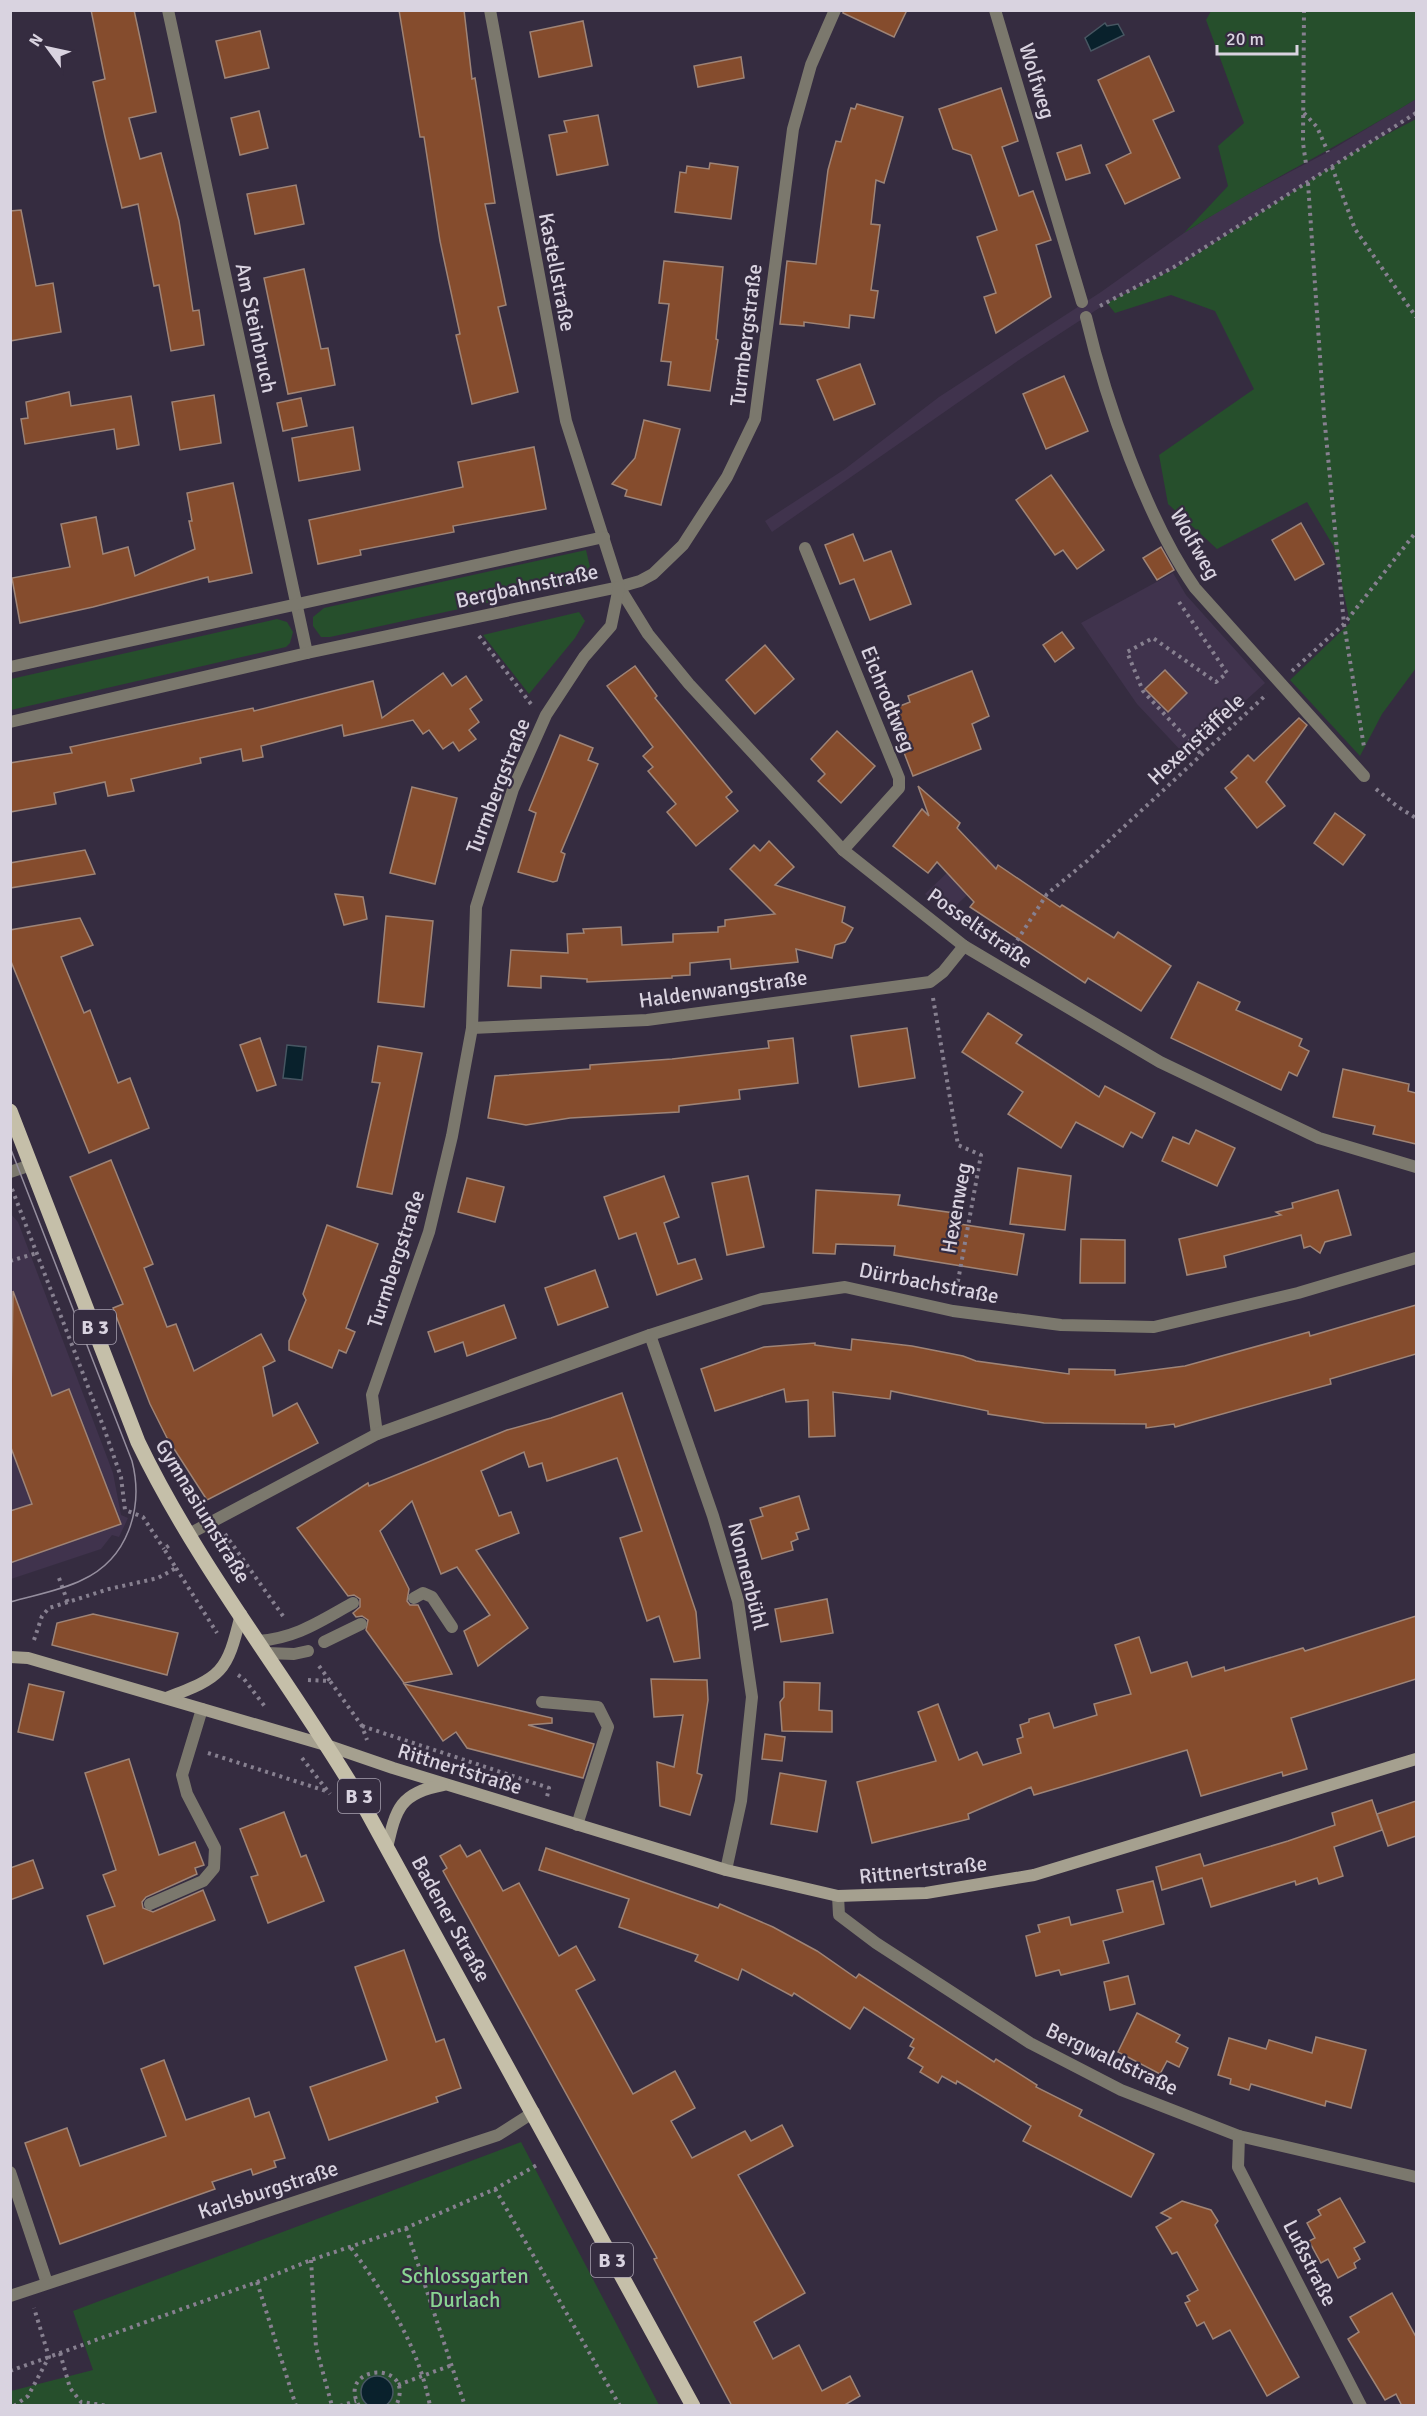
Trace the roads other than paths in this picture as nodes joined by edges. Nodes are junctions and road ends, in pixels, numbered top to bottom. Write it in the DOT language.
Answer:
graph roads {
  1 [pos="168,10"];
  2 [pos="490,10"];
  3 [pos="835,10"];
  4 [pos="995,10"];
  5 [pos="1082,302"];
  6 [pos="1086,317"];
  7 [pos="604,537"];
  8 [pos="805,549"];
  9 [pos="619,587"];
  10 [pos="295,604"];
  11 [pos="307,653"];
  12 [pos="10,667"];
  13 [pos="10,722"];
  14 [pos="1364,776"];
  15 [pos="843,850"];
  16 [pos="964,946"];
  17 [pos="472,1028"];
  18 [pos="10,1111"];
  19 [pos="31,1165"];
  20 [pos="1416,1167"];
  21 [pos="10,1172"];
  22 [pos="1416,1258"];
  23 [pos="650,1335"];
  24 [pos="377,1434"];
  25 [pos="189,1534"];
  26 [pos="414,1598"];
  27 [pos="353,1604"];
  28 [pos="241,1614"];
  29 [pos="361,1624"];
  30 [pos="452,1627"];
  31 [pos="324,1642"];
  32 [pos="262,1647"];
  33 [pos="308,1651"];
  34 [pos="10,1657"];
  35 [pos="166,1698"];
  36 [pos="542,1702"];
  37 [pos="202,1709"];
  38 [pos="329,1746"];
  39 [pos="1416,1759"];
  40 [pos="447,1785"];
  41 [pos="577,1825"];
  42 [pos="387,1848"];
  43 [pos="726,1870"];
  44 [pos="838,1896"];
  45 [pos="150,1904"];
  46 [pos="534,2112"];
  47 [pos="1239,2136"];
  48 [pos="10,2172"];
  49 [pos="1416,2177"];
  50 [pos="47,2283"];
  51 [pos="10,2296"];
  52 [pos="693,2406"];
  53 [pos="1361,2406"];
  1 -- 10 [label="street, Am Steinbruch"];
  2 -- 7 [label="street, Kastellstraße"];
  3 -- 9 [label="street, Turmbergstraße"];
  4 -- 5 [label="street, Wolfweg"];
  6 -- 14 [label="street, Wolfweg"];
  7 -- 9 [label="street, Bergbahnstraße"];
  7 -- 10 [label="street, Bergbahnstraße"];
  8 -- 15 [label="street, Eichrodtweg"];
  9 -- 11 [label="street, Bergbahnstraße"];
  9 -- 15 [label="street, Posseltstraße"];
  9 -- 17 [label="street, Turmbergstraße"];
  10 -- 11 [label="street, Am Steinbruch"];
  10 -- 12 [label="street, Bergbahnstraße"];
  11 -- 13 [label="street, Bergbahnstraße"];
  15 -- 16 [label="street, Posseltstraße"];
  16 -- 17 [label="street, Haldenwangstraße"];
  16 -- 20 [label="street, Posseltstraße"];
  17 -- 24 [label="street, Turmbergstraße"];
  18 -- 19 [label="main road, Gymnasiumstraße / B 3"];
  19 -- 21 [label="street"];
  19 -- 25 [label="main road, Gymnasiumstraße / B 3"];
  22 -- 23 [label="street, Dürrbachstraße"];
  23 -- 24 [label="street, Dürrbachstraße"];
  23 -- 43 [label="street, Nonnenbühl"];
  24 -- 25 [label="street"];
  25 -- 28 [label="main road, Gymnasiumstraße / B 3"];
  26 -- 30 [label="street"];
  27 -- 32 [label="street"];
  28 -- 32 [label="main road, Gymnasiumstraße / B 3"];
  28 -- 35 [label="street"];
  29 -- 31 [label="street"];
  32 -- 33 [label="street"];
  32 -- 38 [label="main road, Gymnasiumstraße / B 3"];
  34 -- 35 [label="street"];
  35 -- 37 [label="street"];
  36 -- 41 [label="street"];
  37 -- 38 [label="street"];
  37 -- 45 [label="street"];
  38 -- 40 [label="street, Rittnertstraße"];
  38 -- 42 [label="main road, Badener Straße / B 3"];
  39 -- 44 [label="street, Rittnertstraße"];
  40 -- 41 [label="street, Rittnertstraße"];
  40 -- 42 [label="street"];
  41 -- 43 [label="street, Rittnertstraße"];
  42 -- 46 [label="main road, Badener Straße / B 3"];
  43 -- 44 [label="street, Rittnertstraße"];
  44 -- 47 [label="street, Bergwaldstraße"];
  46 -- 50 [label="street, Karlsburgstraße"];
  46 -- 52 [label="main road, Badener Straße / B 3"];
  47 -- 49 [label="street, Bergwaldstraße"];
  47 -- 53 [label="street, Lußstraße"];
  48 -- 50 [label="street"];
  50 -- 51 [label="street, Karlsburgstraße"];
}
